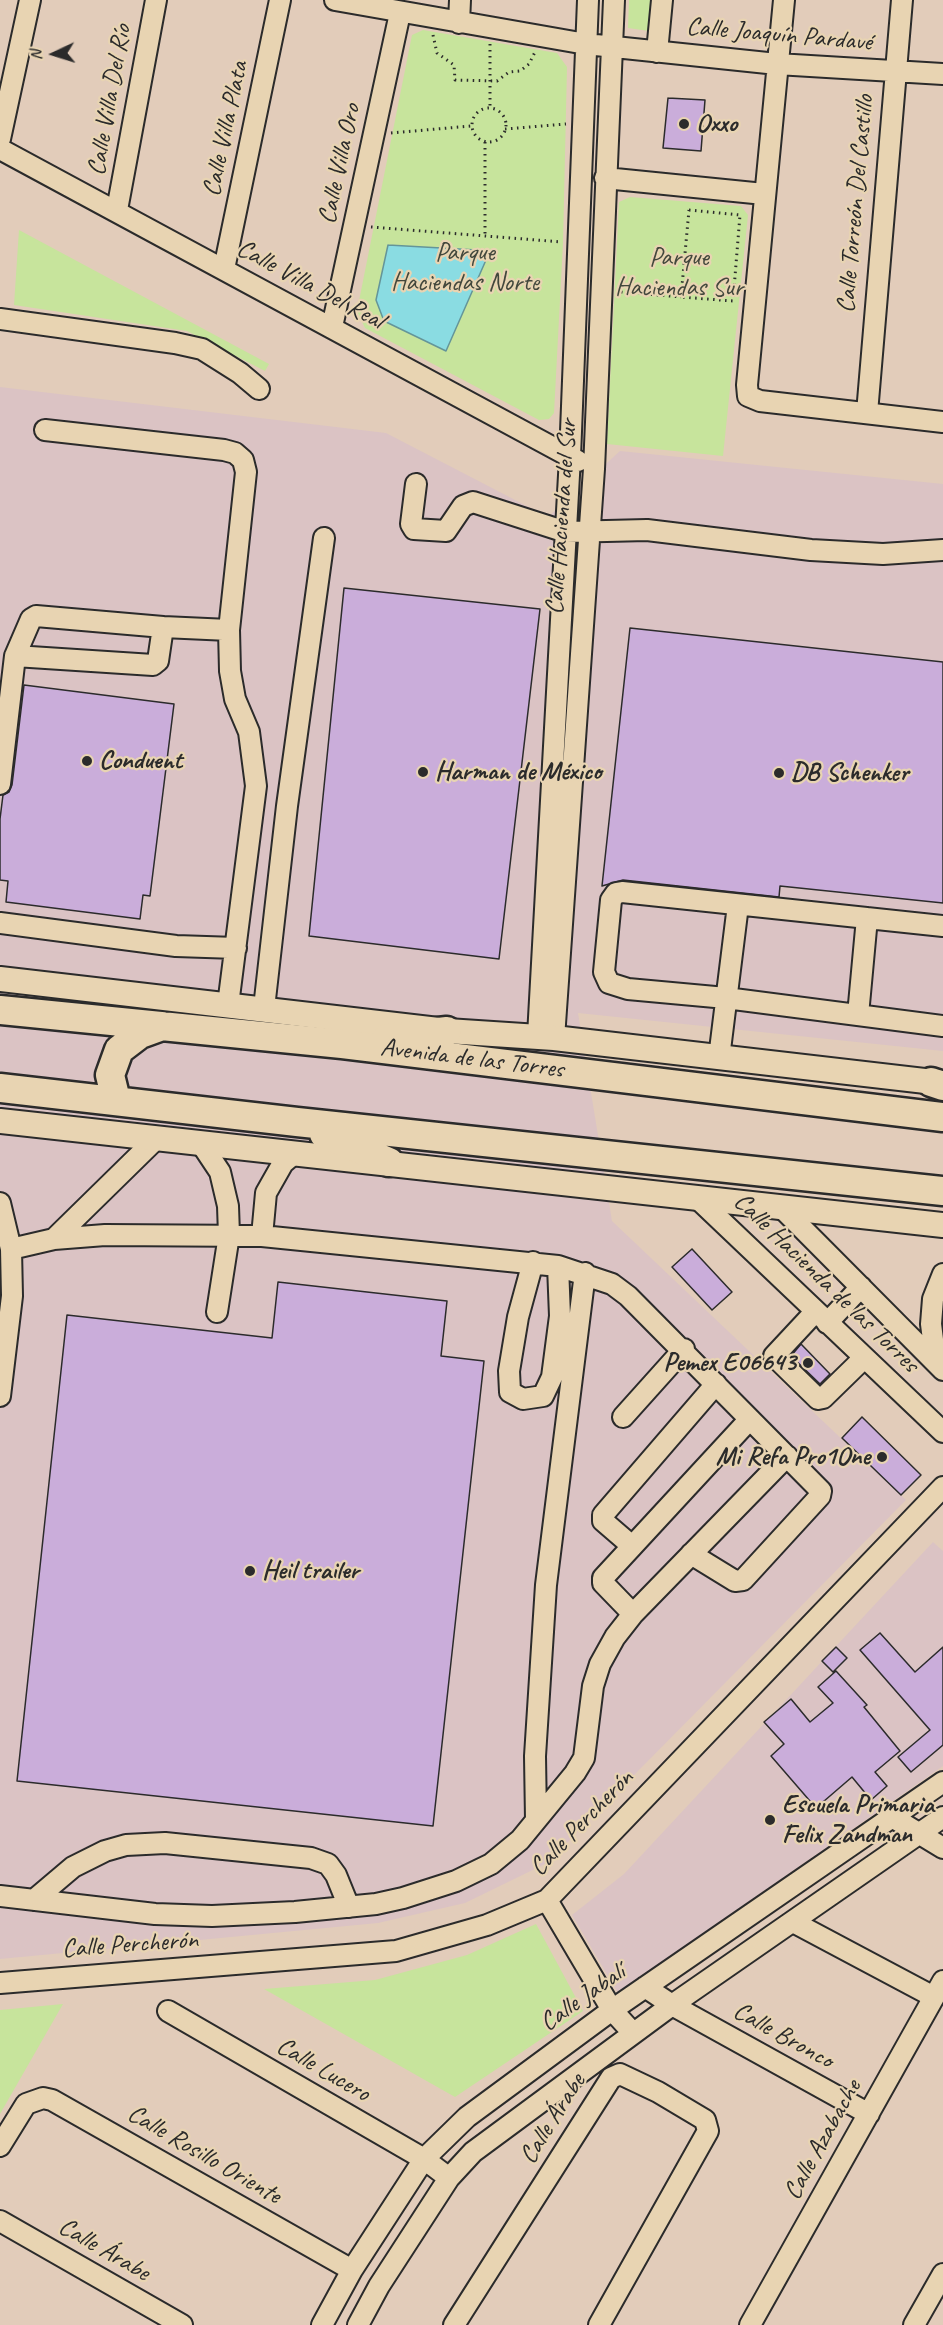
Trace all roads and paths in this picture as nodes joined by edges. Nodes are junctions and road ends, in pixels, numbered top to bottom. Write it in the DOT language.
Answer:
graph roads {
  1 [pos="30,0"];
  2 [pos="156,0"];
  3 [pos="280,0"];
  4 [pos="335,0"];
  5 [pos="460,0"];
  6 [pos="588,0"];
  7 [pos="614,0"];
  8 [pos="662,0"];
  9 [pos="784,0"];
  10 [pos="902,0"];
  11 [pos="400,13"];
  12 [pos="459,23"];
  13 [pos="423,30"];
  14 [pos="493,38"];
  15 [pos="586,44"];
  16 [pos="540,46"];
  17 [pos="612,47"];
  18 [pos="657,52"];
  19 [pos="777,64"];
  20 [pos="894,71"];
  21 [pos="943,74"];
  22 [pos="490,81"];
  23 [pos="490,108"];
  24 [pos="394,122"];
  25 [pos="571,123"];
  26 [pos="472,126"];
  27 [pos="505,129"];
  28 [pos="386,137"];
  29 [pos="0,139"];
  30 [pos="484,142"];
  31 [pos="0,148"];
  32 [pos="604,178"];
  33 [pos="764,195"];
  34 [pos="117,210"];
  35 [pos="376,217"];
  36 [pos="364,227"];
  37 [pos="485,236"];
  38 [pos="372,238"];
  39 [pos="568,239"];
  40 [pos="224,268"];
  41 [pos="612,291"];
  42 [pos="681,297"];
  43 [pos="0,319"];
  44 [pos="332,327"];
  45 [pos="259,389"];
  46 [pos="867,413"];
  47 [pos="943,422"];
  48 [pos="45,430"];
  49 [pos="570,457"];
  50 [pos="594,469"];
  51 [pos="416,484"];
  52 [pos="566,532"];
  53 [pos="589,532"];
  54 [pos="324,538"];
  55 [pos="943,550"];
  56 [pos="163,627"];
  57 [pos="229,630"];
  58 [pos="15,656"];
  59 [pos="0,783"];
  60 [pos="738,905"];
  61 [pos="867,918"];
  62 [pos="0,922"];
  63 [pos="943,926"];
  64 [pos="236,948"];
  65 [pos="0,979"];
  66 [pos="726,998"];
  67 [pos="228,1005"];
  68 [pos="264,1008"];
  69 [pos="0,1010"];
  70 [pos="858,1015"];
  71 [pos="164,1026"];
  72 [pos="943,1026"];
  73 [pos="447,1031"];
  74 [pos="546,1037"];
  75 [pos="342,1044"];
  76 [pos="719,1058"];
  77 [pos="939,1084"];
  78 [pos="0,1088"];
  79 [pos="116,1100"];
  80 [pos="943,1117"];
  81 [pos="0,1121"];
  82 [pos="297,1122"];
  83 [pos="158,1137"];
  84 [pos="200,1142"];
  85 [pos="296,1152"];
  86 [pos="388,1162"];
  87 [pos="943,1191"];
  88 [pos="698,1198"];
  89 [pos="0,1203"];
  90 [pos="782,1208"];
  91 [pos="943,1225"];
  92 [pos="229,1235"];
  93 [pos="262,1236"];
  94 [pos="54,1239"];
  95 [pos="11,1249"];
  96 [pos="533,1263"];
  97 [pos="558,1266"];
  98 [pos="585,1273"];
  99 [pos="943,1274"];
  100 [pos="861,1287"];
  101 [pos="217,1312"];
  102 [pos="821,1318"];
  103 [pos="684,1349"];
  104 [pos="864,1358"];
  105 [pos="939,1367"];
  106 [pos="716,1384"];
  107 [pos="0,1396"];
  108 [pos="622,1418"];
  109 [pos="749,1420"];
  110 [pos="943,1432"];
  111 [pos="787,1456"];
  112 [pos="943,1487"];
  113 [pos="632,1546"];
  114 [pos="691,1554"];
  115 [pos="633,1614"];
  116 [pos="943,1782"];
  117 [pos="892,1817"];
  118 [pos="943,1817"];
  119 [pos="536,1820"];
  120 [pos="919,1834"];
  121 [pos="943,1848"];
  122 [pos="0,1896"];
  123 [pos="34,1900"];
  124 [pos="547,1900"];
  125 [pos="349,1907"];
  126 [pos="793,1922"];
  127 [pos="0,1983"];
  128 [pos="645,1987"];
  129 [pos="939,1989"];
  130 [pos="672,2005"];
  131 [pos="612,2010"];
  132 [pos="168,2011"];
  133 [pos="633,2033"];
  134 [pos="869,2114"];
  135 [pos="0,2146"];
  136 [pos="424,2159"];
  137 [pos="449,2178"];
  138 [pos="0,2221"];
  139 [pos="352,2270"];
  140 [pos="943,2274"];
  141 [pos="182,2325"];
  142 [pos="322,2325"];
  143 [pos="358,2325"];
  144 [pos="454,2325"];
  145 [pos="599,2325"];
  146 [pos="750,2325"];
  147 [pos="914,2325"];
  1 -- 29 [label="street"];
  2 -- 34 [label="street, Calle Villa Del Río"];
  3 -- 40 [label="street, Calle Villa Plata"];
  4 -- 11 [label="street, Calle Joaquín Pardavé"];
  5 -- 12 [label="street"];
  6 -- 15 [label="street, Calle Hacienda del Sur"];
  7 -- 17 [label="street, Calle Hacienda del Sur"];
  8 -- 18 [label="street"];
  9 -- 19 [label="street"];
  10 -- 20 [label="street, Calle Torreón Del Castillo"];
  11 -- 12 [label="street, Calle Joaquín Pardavé"];
  11 -- 28 [label="street, Calle Villa Oro"];
  12 -- 14 [label="street, Calle Joaquín Pardavé"];
  13 -- 22 [label="path"];
  14 -- 16 [label="street, Calle Joaquín Pardavé"];
  14 -- 22 [label="path"];
  15 -- 16 [label="street, Calle Joaquín Pardavé"];
  15 -- 17 [label="street, Calle Joaquín Pardavé"];
  15 -- 25 [label="street, Calle Hacienda del Sur"];
  16 -- 22 [label="path"];
  17 -- 18 [label="street, Calle Joaquín Pardavé"];
  17 -- 32 [label="street, Calle Hacienda del Sur"];
  18 -- 19 [label="street, Calle Joaquín Pardavé"];
  19 -- 20 [label="street, Calle Joaquín Pardavé"];
  19 -- 33 [label="street"];
  20 -- 21 [label="street, Calle Joaquín Pardavé"];
  20 -- 46 [label="street, Calle Torreón Del Castillo"];
  22 -- 23 [label="path"];
  23 -- 26 [label="path"];
  23 -- 27 [label="path"];
  24 -- 28 [label="path"];
  25 -- 27 [label="path"];
  25 -- 39 [label="street, Calle Hacienda del Sur"];
  26 -- 28 [label="path"];
  26 -- 30 [label="path"];
  27 -- 30 [label="path"];
  28 -- 36 [label="street, Calle Villa Oro"];
  30 -- 37 [label="path"];
  31 -- 34 [label="street, Calle Villa Del Real"];
  32 -- 33 [label="street"];
  32 -- 50 [label="street, Calle Hacienda del Sur"];
  33 -- 46 [label="street"];
  34 -- 40 [label="street, Calle Villa Del Real"];
  35 -- 36 [label="path"];
  36 -- 37 [label="path"];
  36 -- 38 [label="path"];
  36 -- 44 [label="street, Calle Villa Oro"];
  37 -- 39 [label="path"];
  39 -- 49 [label="street, Calle Hacienda del Sur"];
  40 -- 44 [label="street, Calle Villa Del Real"];
  41 -- 42 [label="path"];
  42 -- 42 [label="path"];
  43 -- 45 [label="street"];
  44 -- 49 [label="street, Calle Villa Del Real"];
  46 -- 47 [label="street"];
  48 -- 57 [label="street"];
  49 -- 50 [label="street, Calle Villa Del Real"];
  49 -- 52 [label="street, Calle Hacienda del Sur"];
  50 -- 53 [label="street, Calle Hacienda del Sur"];
  51 -- 52 [label="street"];
  52 -- 53 [label="street"];
  52 -- 74 [label="street, Calle Hacienda del Sur"];
  53 -- 55 [label="street"];
  53 -- 74 [label="street, Calle Hacienda del Sur"];
  54 -- 68 [label="street"];
  56 -- 57 [label="street"];
  56 -- 58 [label="street"];
  56 -- 58 [label="street"];
  57 -- 64 [label="street"];
  58 -- 59 [label="street"];
  60 -- 61 [label="street"];
  60 -- 66 [label="street"];
  60 -- 66 [label="street"];
  61 -- 63 [label="street"];
  61 -- 70 [label="street"];
  62 -- 64 [label="street"];
  64 -- 67 [label="street"];
  65 -- 67 [label="main road, Avenida de las Torres"];
  66 -- 70 [label="street"];
  66 -- 76 [label="street"];
  67 -- 68 [label="main road, Avenida de las Torres"];
  68 -- 73 [label="main road, Avenida de las Torres"];
  69 -- 71 [label="highway, Avenida de las Torres"];
  70 -- 72 [label="street"];
  71 -- 75 [label="highway, Avenida de las Torres"];
  71 -- 79 [label="highway"];
  73 -- 74 [label="main road, Avenida de las Torres"];
  73 -- 75 [label="highway"];
  74 -- 76 [label="main road, Avenida de las Torres"];
  75 -- 80 [label="highway, Avenida de las Torres"];
  76 -- 77 [label="main road, Avenida de las Torres"];
  78 -- 79 [label="highway"];
  79 -- 82 [label="highway"];
  81 -- 83 [label="main road"];
  82 -- 86 [label="highway"];
  82 -- 87 [label="highway"];
  83 -- 84 [label="main road"];
  83 -- 94 [label="street"];
  84 -- 85 [label="main road"];
  84 -- 92 [label="street"];
  85 -- 86 [label="main road"];
  85 -- 93 [label="street"];
  86 -- 88 [label="main road"];
  88 -- 90 [label="main road"];
  88 -- 102 [label="street, Calle Hacienda de las Torres"];
  89 -- 95 [label="street"];
  90 -- 91 [label="main road"];
  90 -- 100 [label="street, Calle Hacienda de las Torres"];
  92 -- 93 [label="street"];
  92 -- 94 [label="street"];
  92 -- 101 [label="street"];
  93 -- 96 [label="street"];
  94 -- 95 [label="street"];
  95 -- 107 [label="street"];
  96 -- 97 [label="street"];
  96 -- 97 [label="street"];
  97 -- 98 [label="street"];
  98 -- 103 [label="street"];
  98 -- 119 [label="street"];
  99 -- 105 [label="street"];
  100 -- 102 [label="street"];
  100 -- 105 [label="street, Calle Hacienda de las Torres"];
  102 -- 104 [label="street, Calle Hacienda de las Torres"];
  102 -- 104 [label="street"];
  103 -- 106 [label="street"];
  103 -- 108 [label="street"];
  104 -- 110 [label="street, Calle Hacienda de las Torres"];
  106 -- 109 [label="street"];
  106 -- 113 [label="street"];
  109 -- 111 [label="street"];
  109 -- 113 [label="street"];
  111 -- 114 [label="street"];
  111 -- 114 [label="street"];
  112 -- 124 [label="street, Calle Percherón"];
  113 -- 115 [label="street"];
  114 -- 115 [label="street"];
  115 -- 119 [label="street"];
  116 -- 117 [label="street, Calle Jabalí"];
  117 -- 120 [label="street"];
  117 -- 128 [label="street, Calle Jabalí"];
  118 -- 120 [label="street"];
  119 -- 125 [label="street"];
  120 -- 121 [label="street"];
  120 -- 126 [label="street"];
  122 -- 123 [label="street"];
  123 -- 125 [label="street"];
  123 -- 125 [label="street"];
  124 -- 127 [label="street, Calle Percherón"];
  124 -- 131 [label="street"];
  126 -- 129 [label="street"];
  126 -- 130 [label="street"];
  128 -- 130 [label="street, Calle Bronco"];
  128 -- 131 [label="street, Calle Jabalí"];
  129 -- 134 [label="street, Calle Azabache"];
  130 -- 133 [label="street"];
  130 -- 134 [label="street, Calle Bronco"];
  131 -- 133 [label="street"];
  131 -- 136 [label="street, Calle Jabalí"];
  132 -- 136 [label="street, Calle Lucero"];
  133 -- 137 [label="street"];
  134 -- 146 [label="street, Calle Azabache"];
  135 -- 139 [label="street, Calle Rosillo Oriente"];
  136 -- 137 [label="street, Calle Lucero"];
  136 -- 139 [label="street, Calle Jabalí"];
  137 -- 143 [label="street"];
  138 -- 141 [label="street, Calle Árabe"];
  139 -- 142 [label="street, Calle Jabalí"];
  140 -- 147 [label="street"];
  144 -- 145 [label="street, Calle Árabe"];
}
